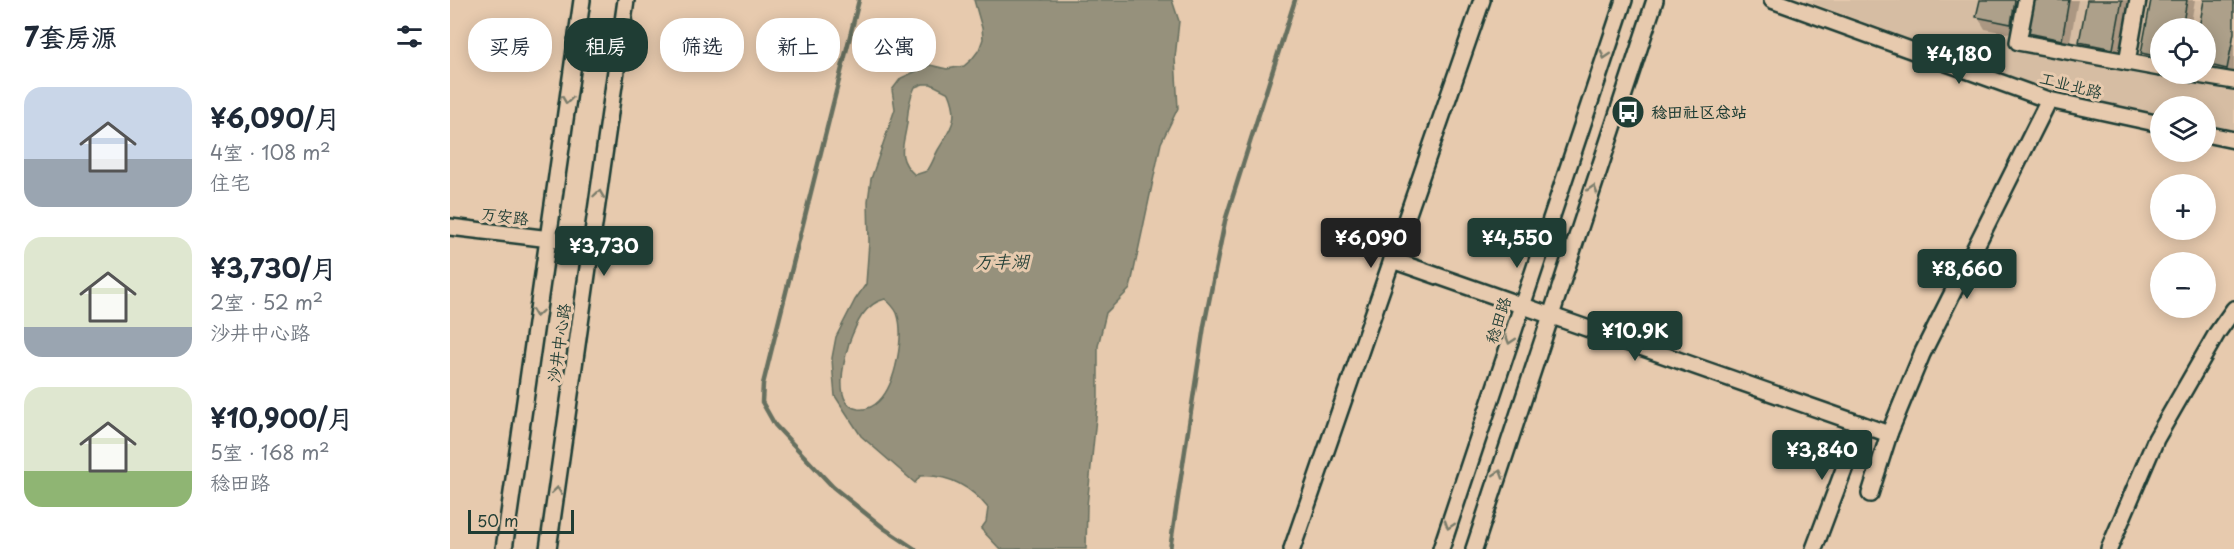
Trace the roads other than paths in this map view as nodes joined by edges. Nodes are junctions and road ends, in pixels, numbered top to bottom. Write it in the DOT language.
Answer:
graph roads {
  1 [pos="582,0"];
  2 [pos="626,0"];
  3 [pos="1482,0"];
  4 [pos="1624,0"];
  5 [pos="1655,0"];
  6 [pos="1772,0"];
  7 [pos="2026,0"];
  8 [pos="2138,0"];
  9 [pos="2127,62"];
  10 [pos="2150,66"];
  11 [pos="2216,78"];
  12 [pos="2234,81"];
  13 [pos="2049,100"];
  14 [pos="2150,122"];
  15 [pos="2216,136"];
  16 [pos="2234,140"];
  17 [pos="450,227"];
  18 [pos="548,239"];
  19 [pos="592,244"];
  20 [pos="1392,260"];
  21 [pos="1522,305"];
  22 [pos="2234,309"];
  23 [pos="1551,315"];
  24 [pos="1861,424"];
  25 [pos="1889,434"];
  26 [pos="1870,494"];
  27 [pos="504,549"];
  28 [pos="548,549"];
  29 [pos="1292,549"];
  30 [pos="1440,549"];
  31 [pos="1474,549"];
  32 [pos="1814,549"];
  33 [pos="2109,549"];
  1 -- 18 [label="street, 沙井中心路, one-way"];
  19 -- 2 [label="street, 沙井中心路, one-way"];
  3 -- 20 [label="street"];
  4 -- 21 [label="street, 稔田路, one-way"];
  23 -- 5 [label="street, one-way"];
  6 -- 13 [label="street, 工业北路"];
  7 -- 9 [label="street"];
  8 -- 9 [label="street"];
  9 -- 10 [label="street"];
  11 -- 12 [label="street"];
  13 -- 14 [label="street, 工业北路"];
  13 -- 25 [label="street"];
  15 -- 16 [label="street"];
  17 -- 18 [label="street, 万安路"];
  18 -- 19 [label="street, 万安路"];
  18 -- 27 [label="street, 沙井中心路, one-way"];
  28 -- 19 [label="street, 沙井中心路, one-way"];
  20 -- 21 [label="street"];
  20 -- 29 [label="street"];
  21 -- 23 [label="street"];
  21 -- 30 [label="street, 稔田路, one-way"];
  22 -- 33 [label="street"];
  23 -- 24 [label="street"];
  31 -- 23 [label="street, one-way"];
  24 -- 25 [label="street"];
  24 -- 32 [label="street"];
  25 -- 26 [label="street"];
}
